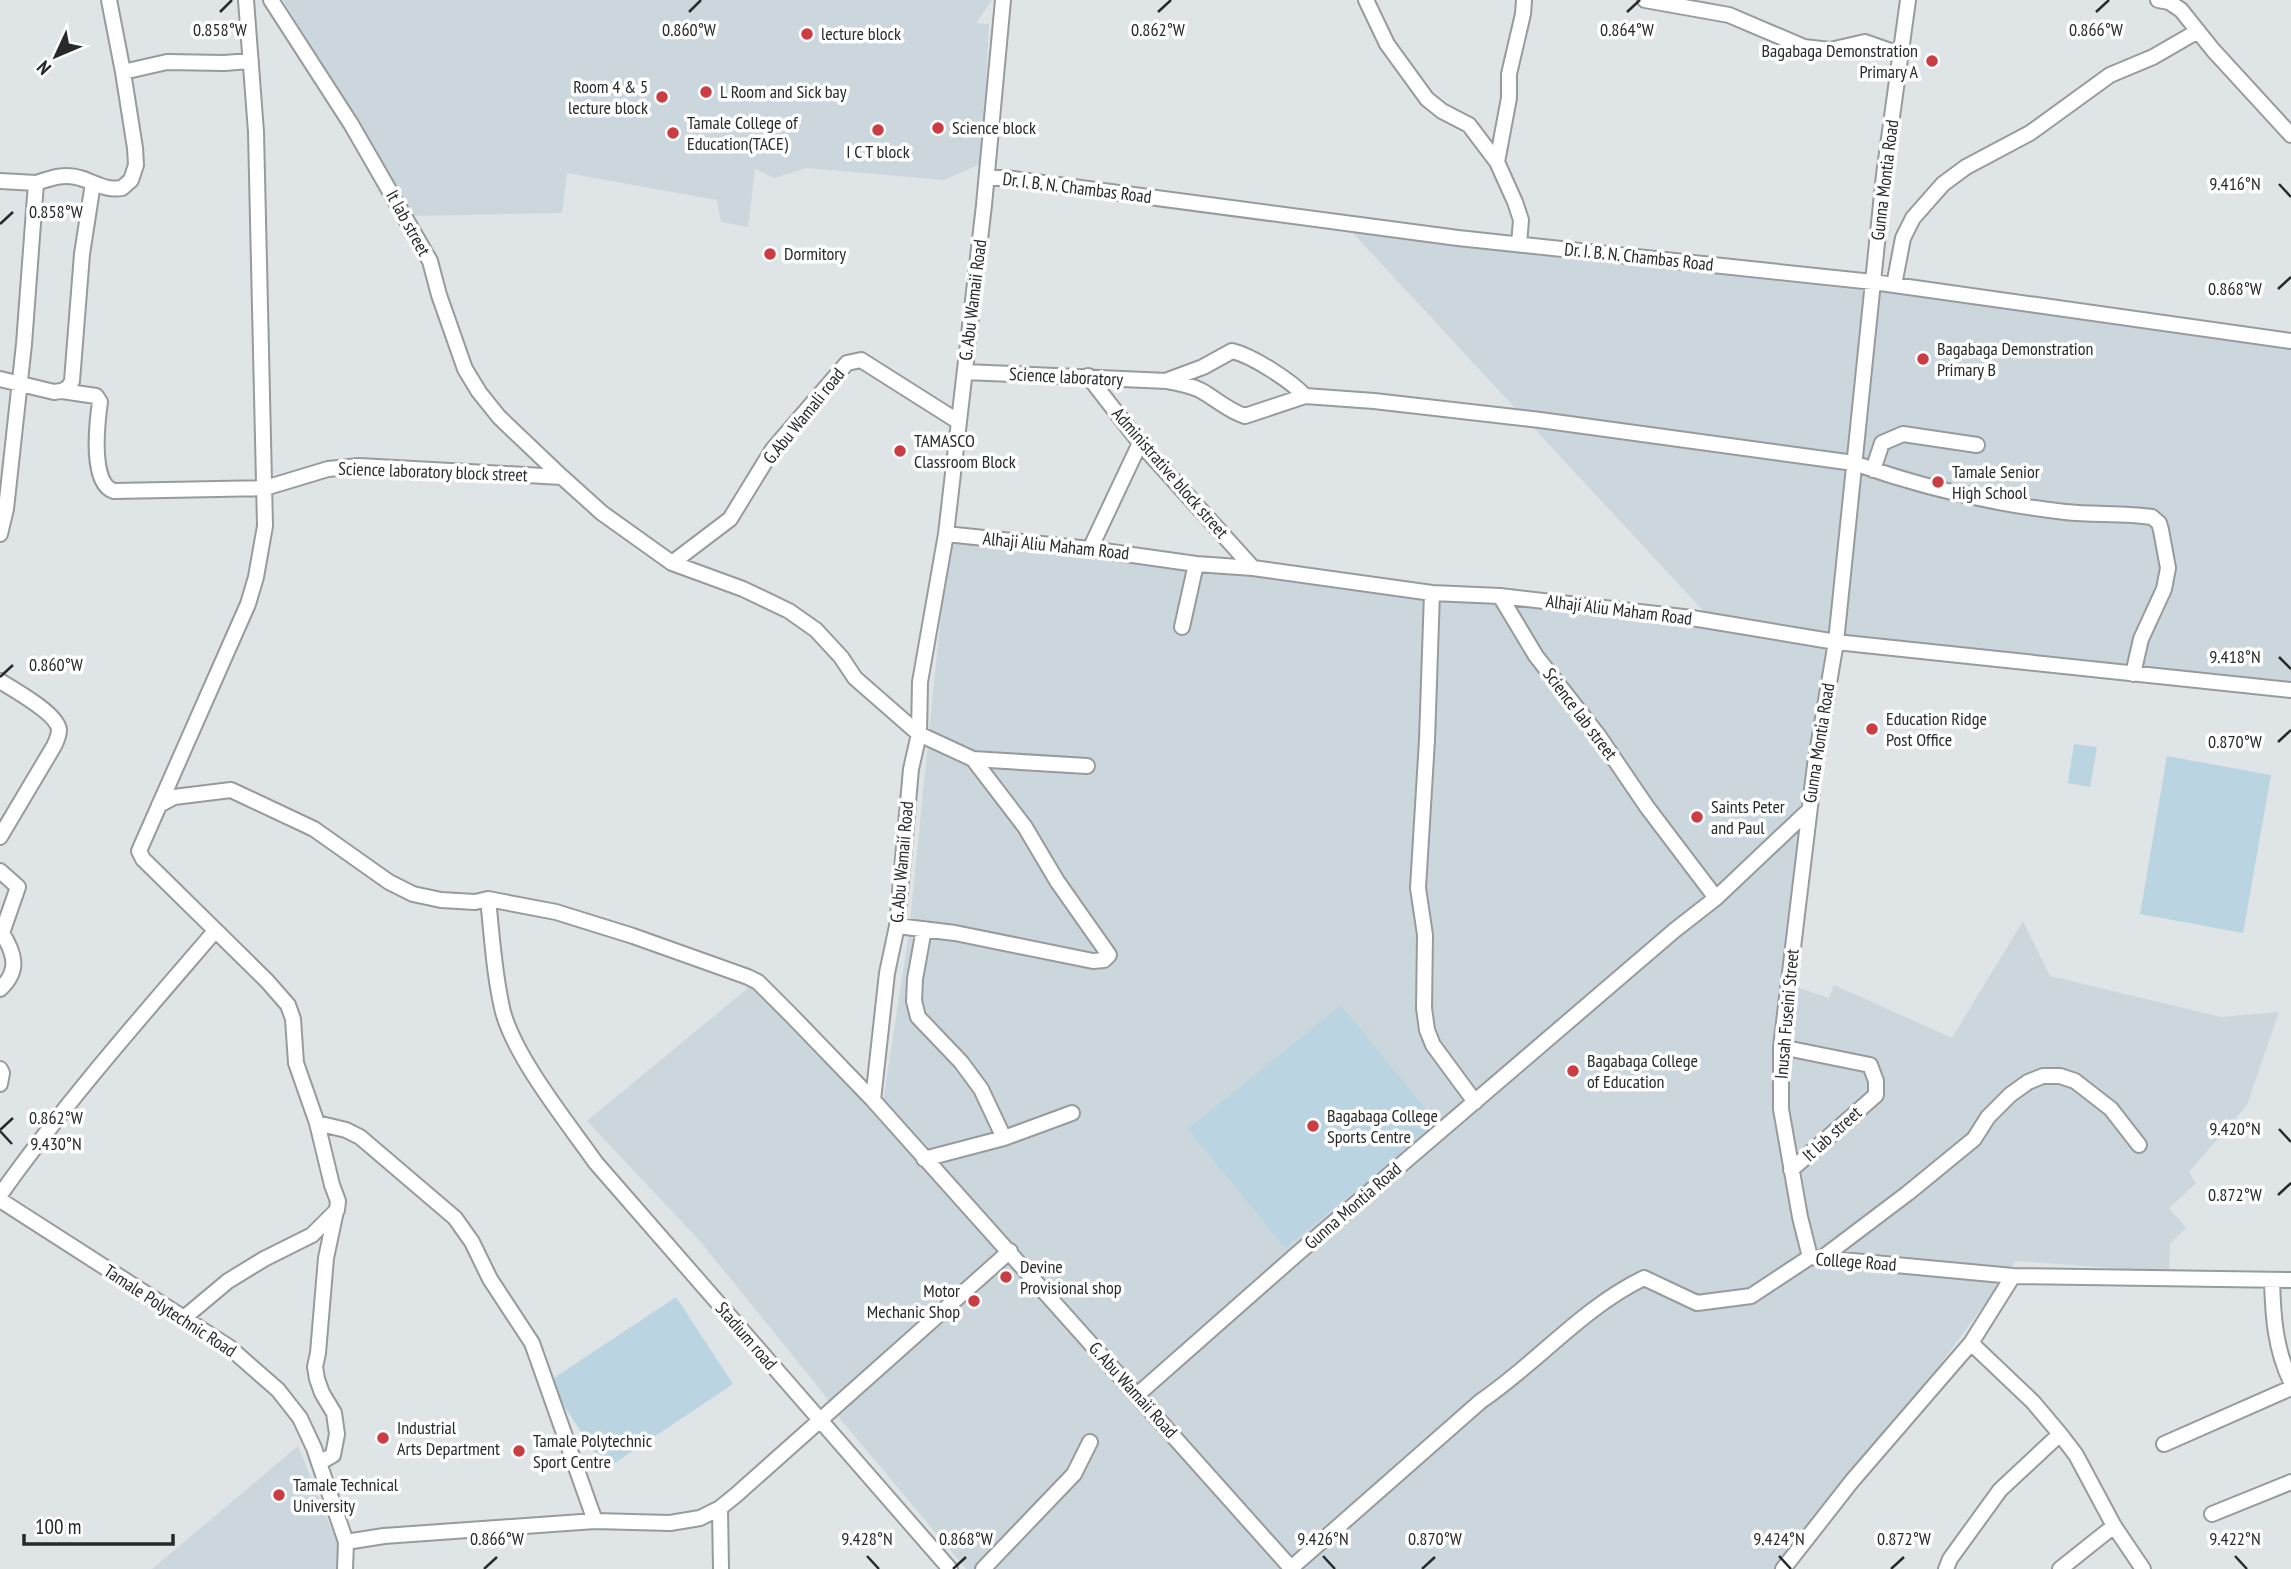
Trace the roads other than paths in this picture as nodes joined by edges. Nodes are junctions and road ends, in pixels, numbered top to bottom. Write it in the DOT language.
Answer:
graph roads {
  1 [pos="109,0"];
  2 [pos="246,0"];
  3 [pos="271,0"];
  4 [pos="1003,0"];
  5 [pos="1366,0"];
  6 [pos="1524,0"];
  7 [pos="1645,0"];
  8 [pos="1908,0"];
  9 [pos="2166,1"];
  10 [pos="2198,31"];
  11 [pos="1902,55"];
  12 [pos="251,61"];
  13 [pos="123,72"];
  14 [pos="2291,135"];
  15 [pos="1497,162"];
  16 [pos="987,178"];
  17 [pos="0,181"];
  18 [pos="36,183"];
  19 [pos="93,183"];
  20 [pos="1519,244"];
  21 [pos="1873,282"];
  22 [pos="1894,285"];
  23 [pos="2291,341"];
  24 [pos="965,372"];
  25 [pos="1088,376"];
  26 [pos="0,379"];
  27 [pos="1167,381"];
  28 [pos="18,385"];
  29 [pos="62,391"];
  30 [pos="1305,396"];
  31 [pos="959,422"];
  32 [pos="1140,443"];
  33 [pos="1977,445"];
  34 [pos="1854,463"];
  35 [pos="1873,470"];
  36 [pos="562,477"];
  37 [pos="265,488"];
  38 [pos="0,534"];
  39 [pos="946,534"];
  40 [pos="1090,549"];
  41 [pos="672,563"];
  42 [pos="1196,564"];
  43 [pos="1253,568"];
  44 [pos="1432,593"];
  45 [pos="1500,596"];
  46 [pos="1182,627"];
  47 [pos="1836,642"];
  48 [pos="2133,674"];
  49 [pos="0,681"];
  50 [pos="2291,691"];
  51 [pos="919,734"];
  52 [pos="973,759"];
  53 [pos="1087,766"];
  54 [pos="159,804"];
  55 [pos="1808,811"];
  56 [pos="0,836"];
  57 [pos="0,871"];
  58 [pos="1716,898"];
  59 [pos="488,899"];
  60 [pos="897,926"];
  61 [pos="924,929"];
  62 [pos="215,930"];
  63 [pos="0,989"];
  64 [pos="1781,1047"];
  65 [pos="0,1069"];
  66 [pos="0,1084"];
  67 [pos="873,1100"];
  68 [pos="1475,1102"];
  69 [pos="1072,1114"];
  70 [pos="317,1123"];
  71 [pos="1004,1138"];
  72 [pos="2139,1145"];
  73 [pos="924,1159"];
  74 [pos="1791,1170"];
  75 [pos="0,1197"];
  76 [pos="337,1210"];
  77 [pos="1010,1251"];
  78 [pos="1816,1257"];
  79 [pos="2013,1276"];
  80 [pos="2272,1280"];
  81 [pos="2291,1280"];
  82 [pos="185,1317"];
  83 [pos="1970,1343"];
  84 [pos="2291,1382"];
  85 [pos="2291,1388"];
  86 [pos="1137,1395"];
  87 [pos="819,1420"];
  88 [pos="2060,1434"];
  89 [pos="1090,1442"];
  90 [pos="2164,1444"];
  91 [pos="319,1463"];
  92 [pos="2291,1482"];
  93 [pos="720,1508"];
  94 [pos="2212,1514"];
  95 [pos="595,1521"];
  96 [pos="2114,1526"];
  97 [pos="346,1542"];
  98 [pos="345,1569"];
  99 [pos="721,1569"];
  100 [pos="950,1569"];
  101 [pos="983,1569"];
  102 [pos="1291,1569"];
  103 [pos="1783,1569"];
  104 [pos="1946,1569"];
  105 [pos="2060,1569"];
  106 [pos="2143,1569"];
  1 -- 13 [label="street"];
  2 -- 12 [label="street"];
  3 -- 36 [label="street, It lab street"];
  4 -- 16 [label="street, G. Abu Wamaii Road"];
  5 -- 15 [label="street"];
  6 -- 15 [label="street"];
  7 -- 11 [label="street"];
  8 -- 11 [label="street, Gunna Montia Road"];
  9 -- 10 [label="street"];
  10 -- 14 [label="street"];
  10 -- 22 [label="street"];
  11 -- 21 [label="street, Gunna Montia Road"];
  12 -- 13 [label="street"];
  12 -- 37 [label="street"];
  13 -- 19 [label="street"];
  15 -- 20 [label="street"];
  16 -- 20 [label="street, Dr. I. B. N. Chambas Road"];
  16 -- 24 [label="street, G. Abu Wamaii Road"];
  17 -- 18 [label="street"];
  18 -- 19 [label="street"];
  18 -- 28 [label="street"];
  19 -- 29 [label="street"];
  20 -- 21 [label="street, Dr. I. B. N. Chambas Road"];
  21 -- 22 [label="street, Dr. I. B. N. Chambas Road"];
  21 -- 34 [label="street, Gunna Montia Road"];
  22 -- 23 [label="street, Dr. I. B. N. Chambas Road"];
  24 -- 25 [label="street, Science laboratory"];
  24 -- 31 [label="street, G. Abu Wamaii Road"];
  25 -- 27 [label="street, Science laboratory"];
  25 -- 32 [label="street, Administrative block street"];
  26 -- 28 [label="street"];
  27 -- 30 [label="street"];
  27 -- 30 [label="street"];
  28 -- 29 [label="street"];
  28 -- 38 [label="street"];
  29 -- 37 [label="street, Science laboratory block street"];
  30 -- 34 [label="street"];
  31 -- 39 [label="street, G. Abu Wamaii Road"];
  31 -- 41 [label="street, G.Abu Wamali road"];
  32 -- 40 [label="street"];
  32 -- 43 [label="street, Administrative block street"];
  33 -- 35 [label="street"];
  34 -- 35 [label="street"];
  34 -- 47 [label="street, Gunna Montia Road"];
  35 -- 48 [label="street"];
  36 -- 37 [label="street, Science laboratory block street"];
  36 -- 41 [label="street, It lab street"];
  37 -- 54 [label="street"];
  39 -- 40 [label="street, Alhaji Aliu Maham Road"];
  39 -- 51 [label="street, G. Abu Wamaii Road"];
  40 -- 42 [label="street, Alhaji Aliu Maham Road"];
  41 -- 51 [label="street, It lab street"];
  42 -- 43 [label="street, Alhaji Aliu Maham Road"];
  42 -- 46 [label="street"];
  43 -- 44 [label="street, Alhaji Aliu Maham Road"];
  44 -- 45 [label="street, Alhaji Aliu Maham Road"];
  44 -- 68 [label="street"];
  45 -- 47 [label="street, Alhaji Aliu Maham Road"];
  45 -- 58 [label="street, Science lab street"];
  47 -- 48 [label="street, Alhaji Aliu Maham Road"];
  47 -- 55 [label="street, Gunna Montia Road"];
  48 -- 50 [label="street, Alhaji Aliu Maham Road"];
  49 -- 56 [label="street"];
  51 -- 52 [label="street, It lab street"];
  51 -- 60 [label="street, G. Abu Wamaii Road"];
  52 -- 53 [label="street"];
  52 -- 61 [label="street"];
  54 -- 59 [label="street"];
  54 -- 62 [label="street"];
  55 -- 58 [label="street, Gunna Montia Road"];
  55 -- 64 [label="street, Inusah Fuseini Street"];
  57 -- 63 [label="street"];
  58 -- 68 [label="street, Gunna Montia Road"];
  59 -- 67 [label="street"];
  59 -- 87 [label="street, Stadium road"];
  60 -- 61 [label="street"];
  60 -- 67 [label="street, G. Abu Wamaii Road"];
  61 -- 71 [label="street"];
  62 -- 70 [label="street"];
  62 -- 75 [label="street"];
  64 -- 74 [label="street, Inusah Fuseini Street"];
  64 -- 74 [label="street, It lab street"];
  65 -- 66 [label="street"];
  67 -- 73 [label="street, G. Abu Wamaii Road"];
  68 -- 86 [label="street, Gunna Montia Road"];
  69 -- 71 [label="street"];
  70 -- 76 [label="street"];
  70 -- 95 [label="street"];
  71 -- 73 [label="street"];
  72 -- 78 [label="street"];
  73 -- 77 [label="street, G. Abu Wamaii Road"];
  74 -- 78 [label="street, Inusah Fuseini Street"];
  75 -- 82 [label="street, Tamale Polytechnic Road"];
  76 -- 82 [label="street"];
  76 -- 91 [label="street"];
  77 -- 86 [label="street, G. Abu Wamaii Road"];
  77 -- 87 [label="street"];
  78 -- 79 [label="street, College Road"];
  78 -- 102 [label="street, College Road"];
  79 -- 80 [label="street, College Road"];
  79 -- 83 [label="street"];
  80 -- 81 [label="street, College Road"];
  80 -- 84 [label="street"];
  82 -- 91 [label="street, Tamale Polytechnic Road"];
  83 -- 88 [label="street"];
  83 -- 103 [label="street"];
  85 -- 90 [label="street"];
  86 -- 102 [label="street, G. Abu Wamaii Road"];
  87 -- 93 [label="street"];
  87 -- 100 [label="street, Stadium road"];
  88 -- 96 [label="street"];
  88 -- 104 [label="street"];
  89 -- 101 [label="street"];
  91 -- 97 [label="street, Tamale Polytechnic Road"];
  92 -- 94 [label="street"];
  93 -- 95 [label="street"];
  93 -- 99 [label="street"];
  95 -- 97 [label="street"];
  96 -- 105 [label="street"];
  96 -- 106 [label="street"];
  97 -- 98 [label="street, Tamale Polytechnic Road"];
}
